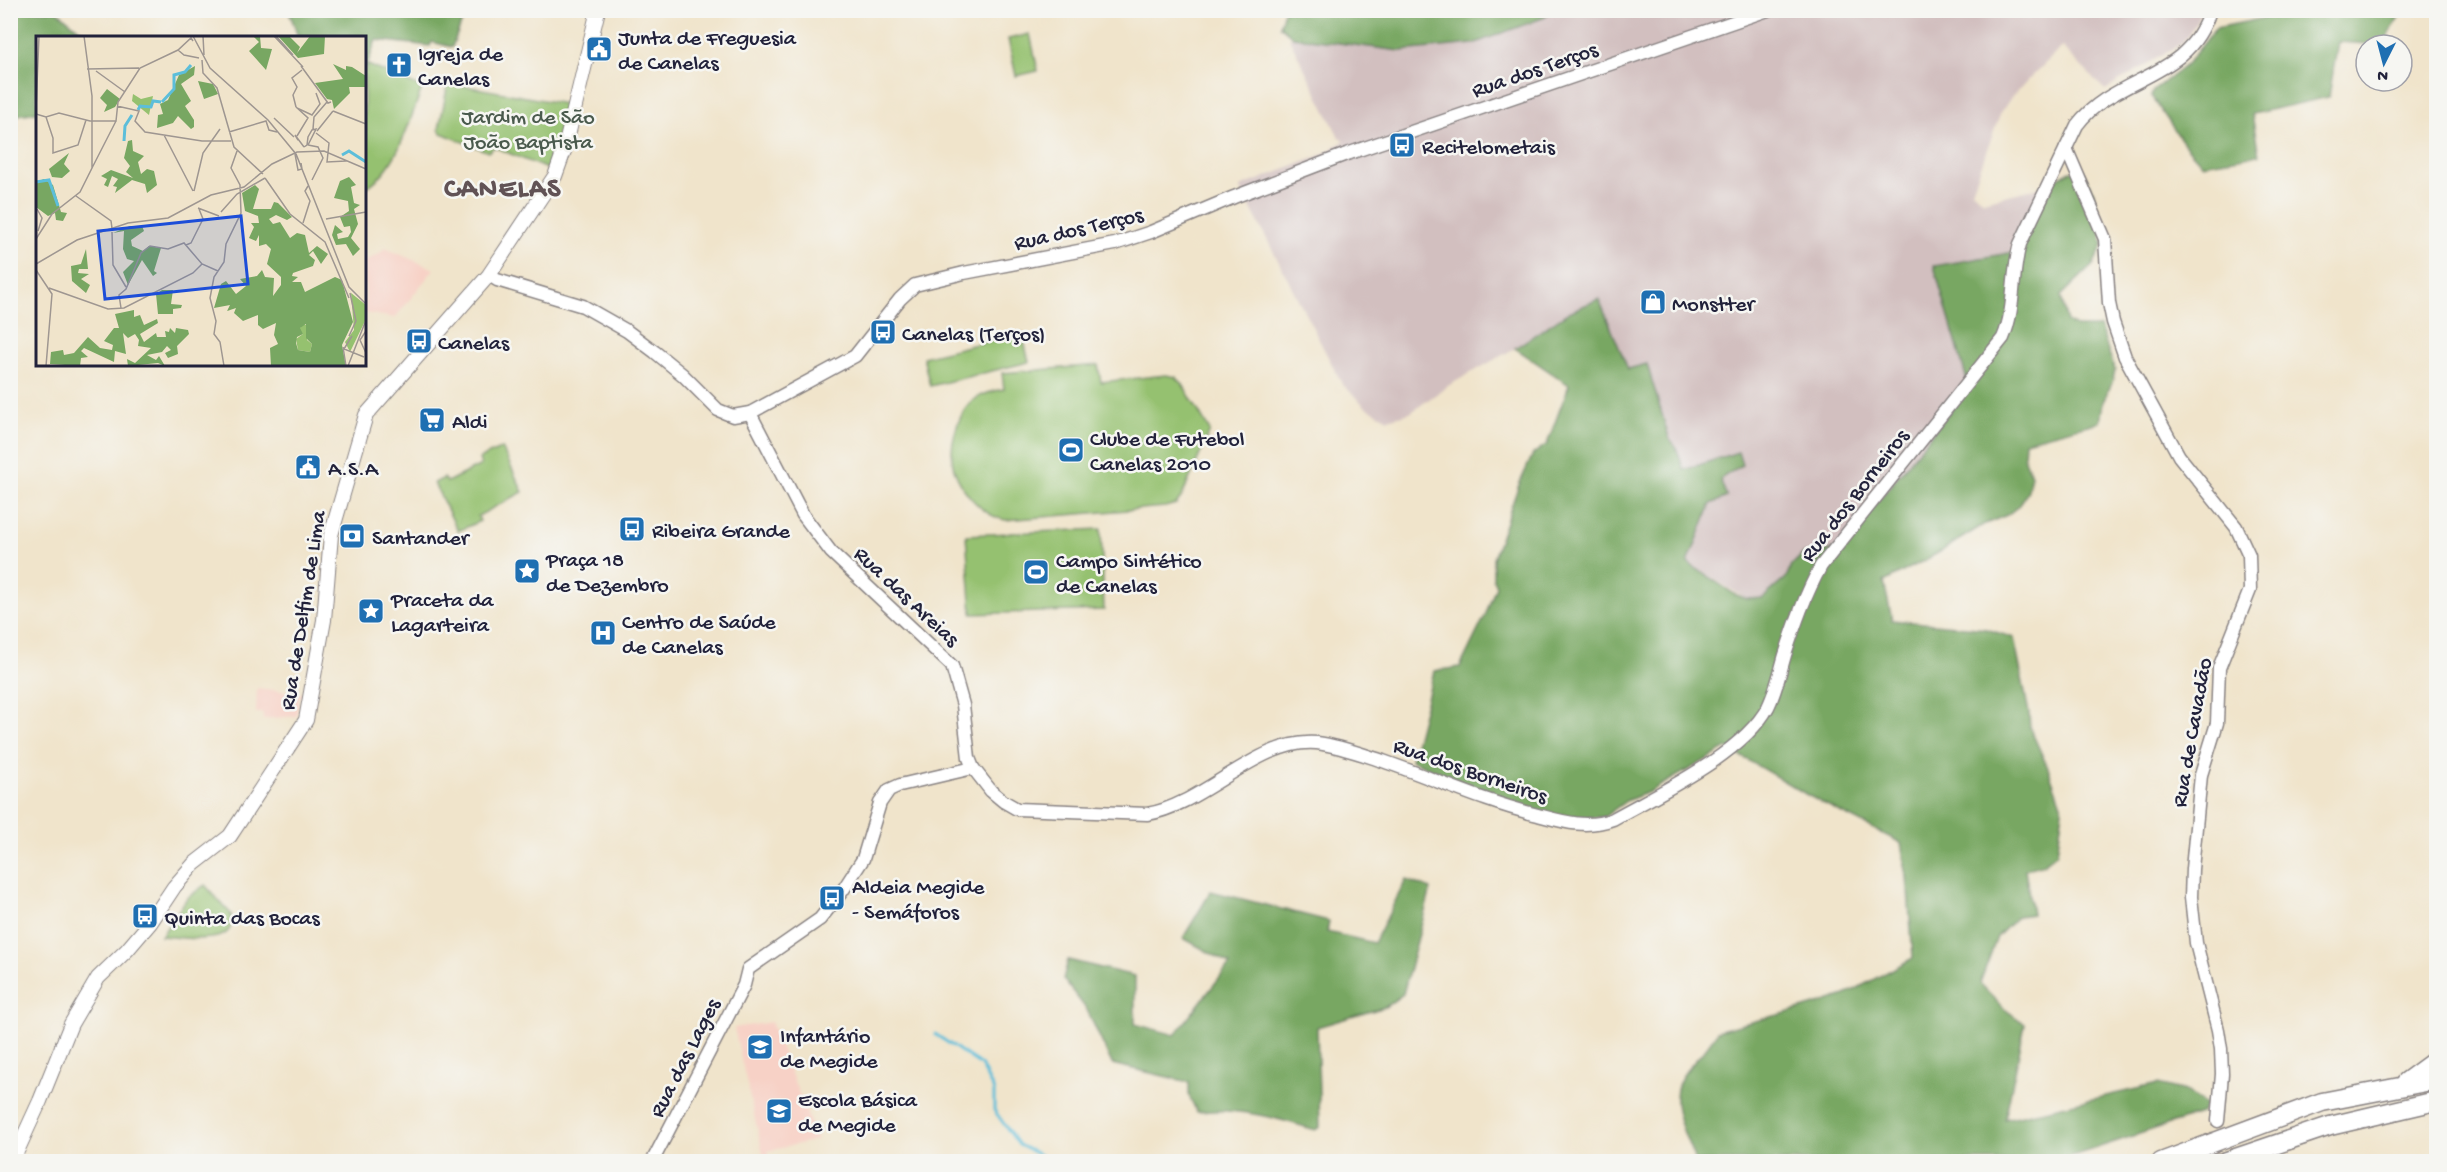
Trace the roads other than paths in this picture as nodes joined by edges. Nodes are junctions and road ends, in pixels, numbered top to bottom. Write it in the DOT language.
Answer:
graph roads {
  1 [pos="598,10"];
  2 [pos="1768,10"];
  3 [pos="2210,10"];
  4 [pos="2066,148"];
  5 [pos="489,275"];
  6 [pos="750,413"];
  7 [pos="973,768"];
  8 [pos="1017,809"];
  9 [pos="2436,1060"];
  10 [pos="2436,1080"];
  11 [pos="2402,1085"];
  12 [pos="2436,1101"];
  13 [pos="2406,1107"];
  14 [pos="2436,1113"];
  15 [pos="2217,1121"];
  16 [pos="12,1161"];
  17 [pos="652,1161"];
  18 [pos="2161,1161"];
  19 [pos="2224,1161"];
  1 -- 5 [label="main road, Rua de Delfim de Lima"];
  2 -- 6 [label="street, Rua dos Terços"];
  3 -- 4 [label="street, Rua dos Borneiros"];
  4 -- 8 [label="street, Rua dos Borneiros"];
  4 -- 15 [label="street, Rua de Cavadão"];
  5 -- 6 [label="street"];
  5 -- 16 [label="main road, Rua de Delfim de Lima"];
  6 -- 7 [label="street, Rua das Areias"];
  7 -- 8 [label="street, Rua das Areias"];
  7 -- 17 [label="street, Rua das Lages"];
  9 -- 11 [label="highway"];
  10 -- 11 [label="highway"];
  11 -- 18 [label="highway"];
  12 -- 13 [label="highway"];
  13 -- 14 [label="highway"];
  13 -- 19 [label="highway"];
}
